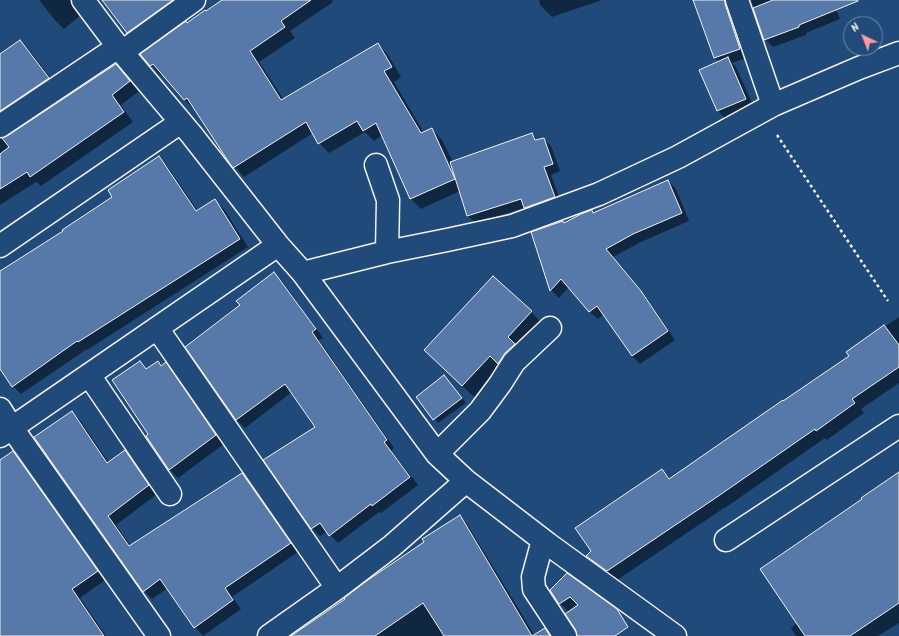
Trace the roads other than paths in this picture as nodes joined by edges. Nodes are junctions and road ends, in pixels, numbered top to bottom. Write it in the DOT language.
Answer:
graph roads {
  1 [pos="83,0"];
  2 [pos="194,0"];
  3 [pos="737,0"];
  4 [pos="120,50"];
  5 [pos="899,53"];
  6 [pos="767,109"];
  7 [pos="181,122"];
  8 [pos="0,126"];
  9 [pos="376,165"];
  10 [pos="278,245"];
  11 [pos="0,246"];
  12 [pos="387,252"];
  13 [pos="304,273"];
  14 [pos="157,328"];
  15 [pos="550,328"];
  16 [pos="89,375"];
  17 [pos="0,409"];
  18 [pos="899,426"];
  19 [pos="6,432"];
  20 [pos="437,454"];
  21 [pos="466,482"];
  22 [pos="170,494"];
  23 [pos="543,540"];
  24 [pos="726,540"];
  25 [pos="337,588"];
  26 [pos="276,634"];
  27 [pos="159,636"];
  28 [pos="566,636"];
  29 [pos="675,636"];
  1 -- 4 [label="street"];
  2 -- 4 [label="street"];
  3 -- 6 [label="street"];
  4 -- 7 [label="street"];
  4 -- 8 [label="street"];
  5 -- 6 [label="street"];
  6 -- 12 [label="street"];
  7 -- 10 [label="street"];
  7 -- 11 [label="street"];
  9 -- 12 [label="street"];
  10 -- 13 [label="street"];
  10 -- 14 [label="street"];
  12 -- 13 [label="street"];
  13 -- 20 [label="street"];
  14 -- 16 [label="street"];
  14 -- 25 [label="street"];
  15 -- 20 [label="street"];
  16 -- 19 [label="street"];
  16 -- 22 [label="street"];
  17 -- 19 [label="street"];
  18 -- 24 [label="street"];
  19 -- 27 [label="street"];
  20 -- 21 [label="street"];
  21 -- 23 [label="street"];
  21 -- 25 [label="street"];
  23 -- 28 [label="street"];
  23 -- 29 [label="street"];
  25 -- 26 [label="street"];
}
